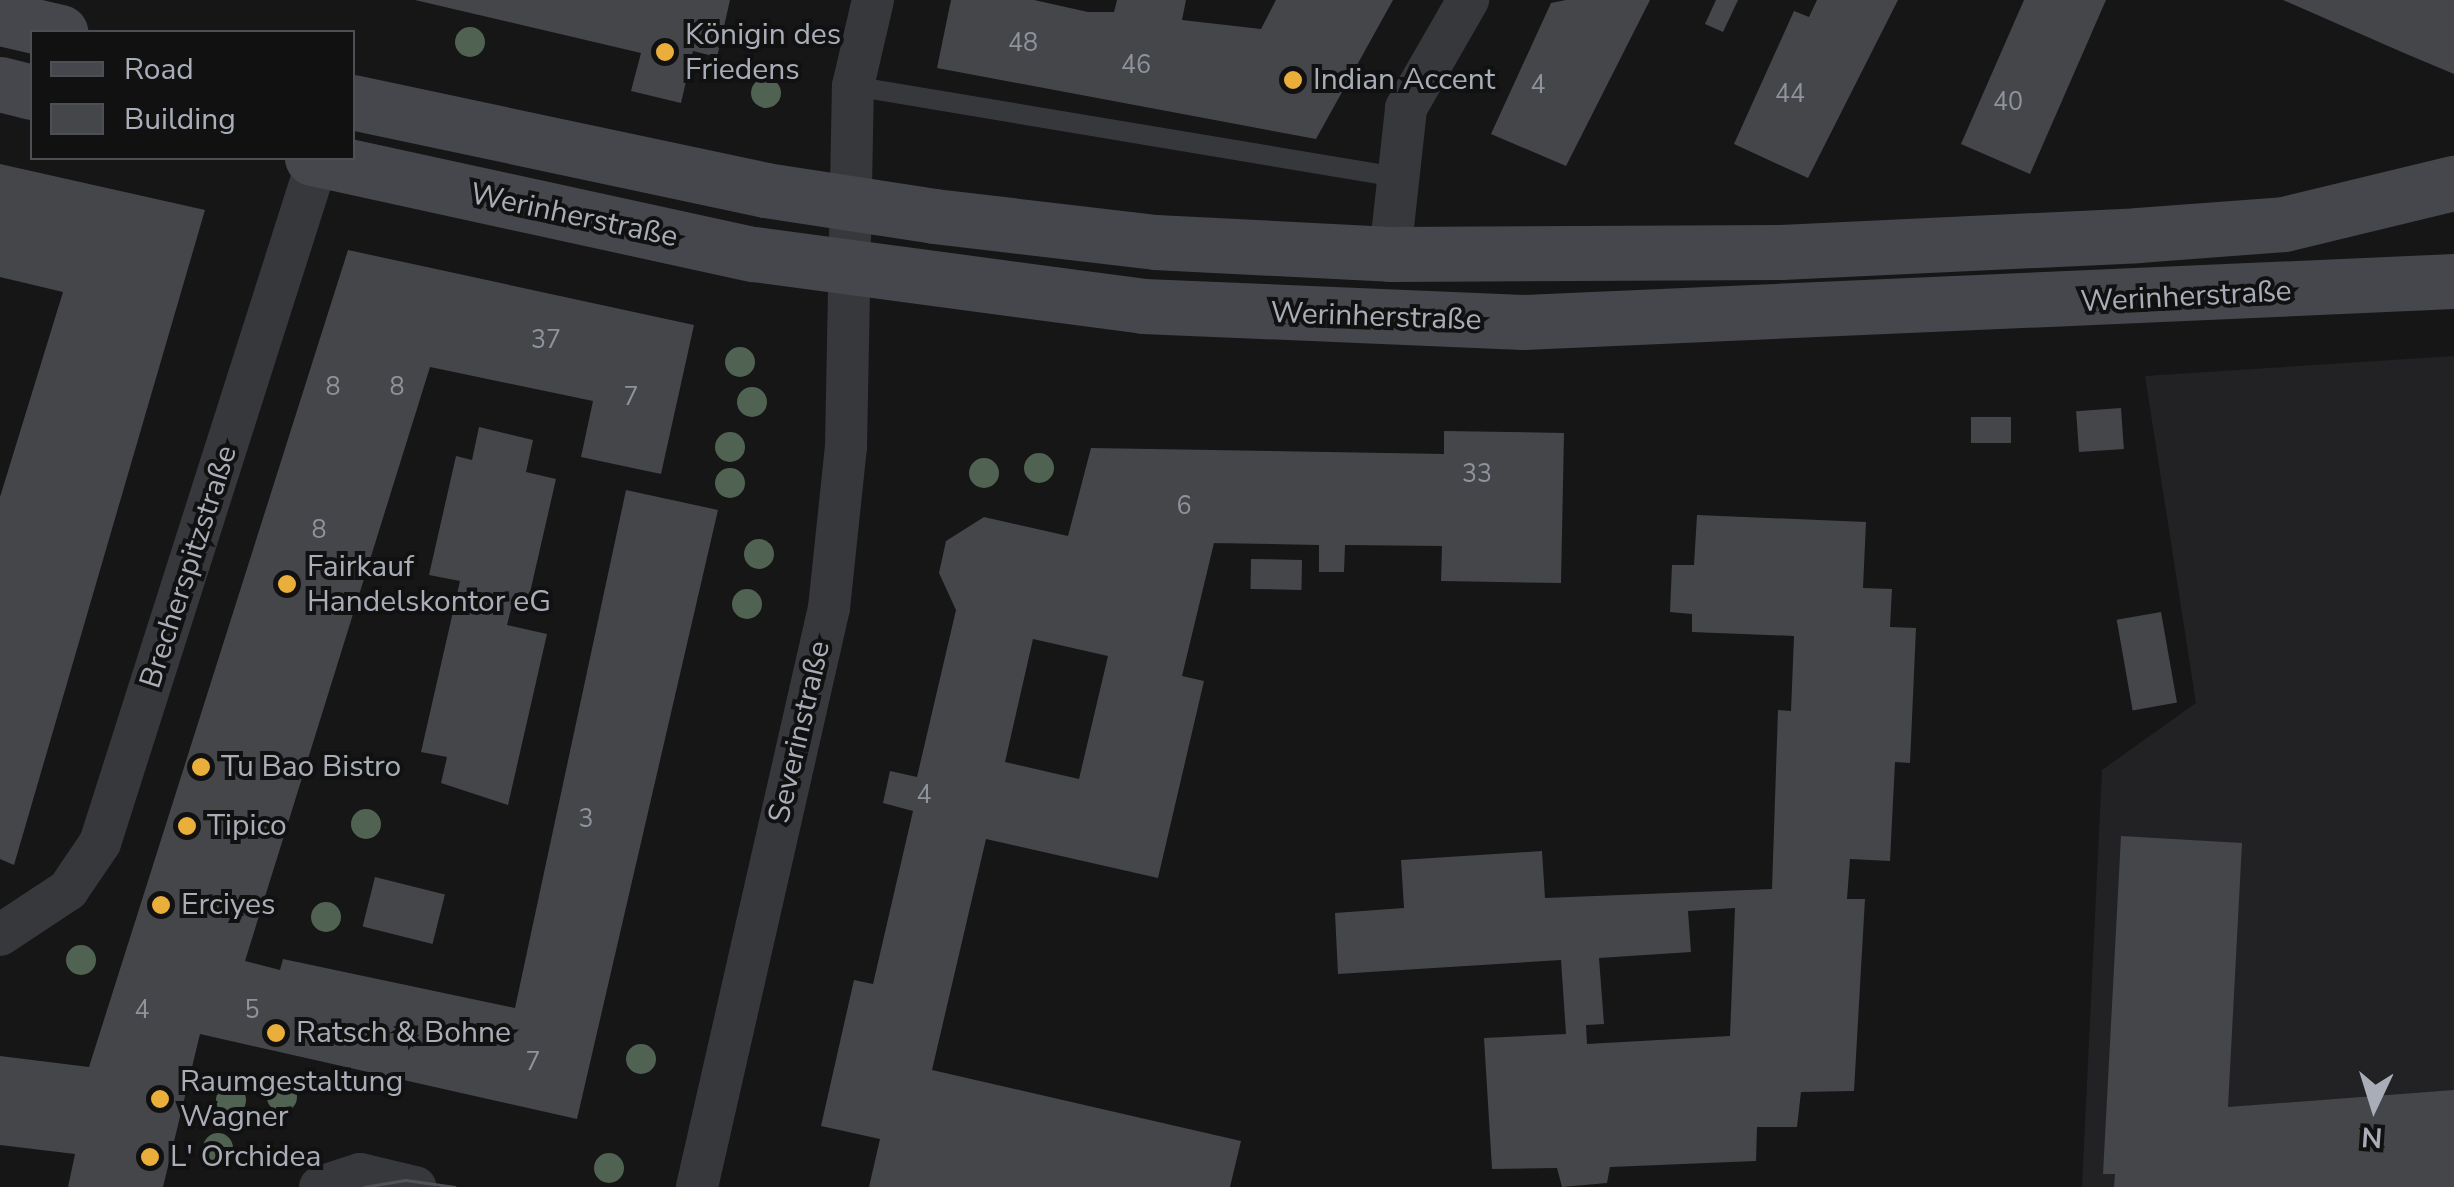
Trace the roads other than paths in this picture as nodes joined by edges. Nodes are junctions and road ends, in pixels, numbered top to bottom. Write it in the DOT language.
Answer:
graph roads {
  1 [pos="873,0"];
  2 [pos="1468,0"];
  3 [pos="0,18"];
  4 [pos="51,30"];
  5 [pos="0,84"];
  6 [pos="853,86"];
  7 [pos="30,92"];
  8 [pos="355,103"];
  9 [pos="314,160"];
  10 [pos="325,160"];
  11 [pos="1397,177"];
  12 [pos="2454,182"];
  13 [pos="852,203"];
  14 [pos="1390,254"];
  15 [pos="852,270"];
  16 [pos="2454,280"];
  17 [pos="0,935"];
  18 [pos="320,1187"];
  19 [pos="415,1187"];
  20 [pos="697,1187"];
  1 -- 6 [label="street, Severinstraße"];
  2 -- 11 [label="street"];
  3 -- 4 [label="main road"];
  5 -- 7 [label="main road"];
  6 -- 11 [label="lane"];
  6 -- 13 [label="street, Severinstraße"];
  8 -- 13 [label="main road"];
  9 -- 17 [label="street, Brecherspitzstraße"];
  10 -- 15 [label="main road, Werinherstraße"];
  11 -- 14 [label="street"];
  12 -- 14 [label="main road"];
  13 -- 14 [label="main road"];
  13 -- 15 [label="street, Severinstraße"];
  15 -- 16 [label="main road, Werinherstraße"];
  15 -- 20 [label="street, Severinstraße"];
  18 -- 19 [label="street"];
}
